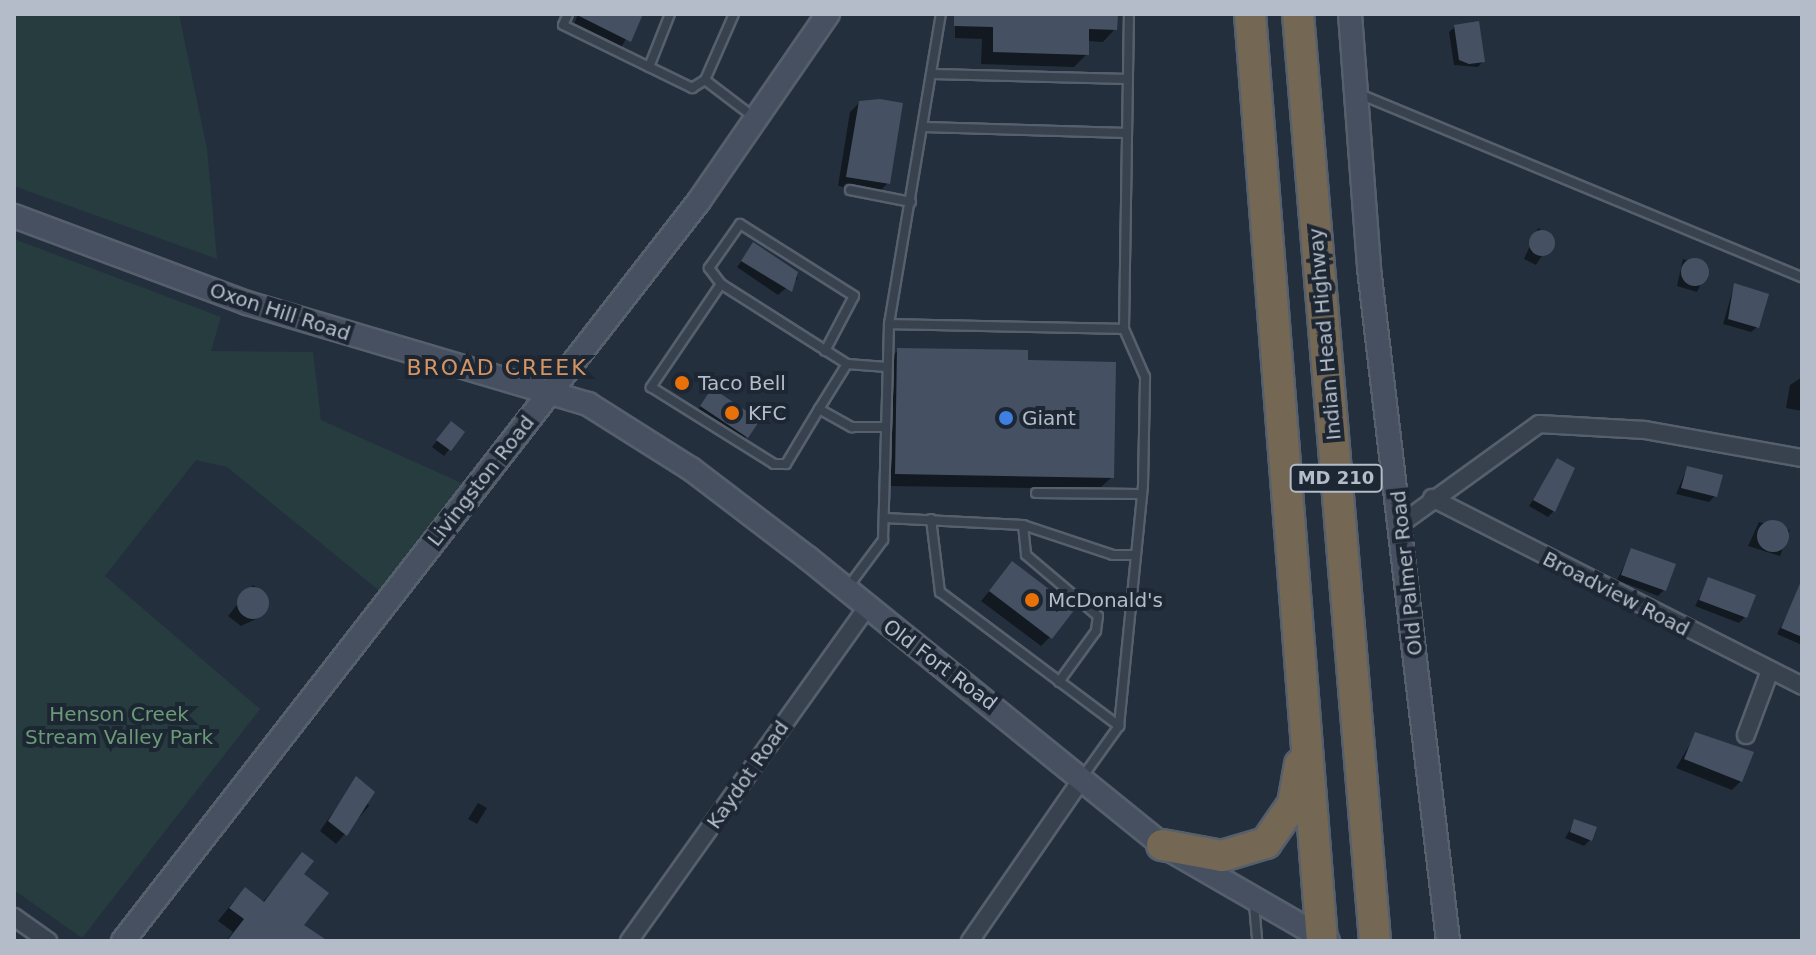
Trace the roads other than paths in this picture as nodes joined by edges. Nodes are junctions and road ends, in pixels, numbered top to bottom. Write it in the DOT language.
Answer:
graph roads {
  1 [pos="568,14"];
  2 [pos="670,14"];
  3 [pos="734,14"];
  4 [pos="828,14"];
  5 [pos="941,14"];
  6 [pos="1129,14"];
  7 [pos="1250,14"];
  8 [pos="1298,14"];
  9 [pos="1350,14"];
  10 [pos="649,67"];
  11 [pos="933,74"];
  12 [pos="1128,79"];
  13 [pos="705,80"];
  14 [pos="1356,93"];
  15 [pos="759,121"];
  16 [pos="924,127"];
  17 [pos="1127,133"];
  18 [pos="850,190"];
  19 [pos="911,202"];
  20 [pos="14,216"];
  21 [pos="1802,277"];
  22 [pos="721,284"];
  23 [pos="889,324"];
  24 [pos="1124,329"];
  25 [pos="825,351"];
  26 [pos="847,364"];
  27 [pos="887,367"];
  28 [pos="551,391"];
  29 [pos="819,409"];
  30 [pos="885,427"];
  31 [pos="1802,458"];
  32 [pos="1036,493"];
  33 [pos="1139,494"];
  34 [pos="1432,498"];
  35 [pos="885,518"];
  36 [pos="931,519"];
  37 [pos="1402,523"];
  38 [pos="1023,525"];
  39 [pos="1136,555"];
  40 [pos="845,591"];
  41 [pos="866,609"];
  42 [pos="1769,673"];
  43 [pos="1059,682"];
  44 [pos="1802,686"];
  45 [pos="1304,687"];
  46 [pos="1119,726"];
  47 [pos="1746,735"];
  48 [pos="1081,780"];
  49 [pos="1162,845"];
  50 [pos="1254,904"];
  51 [pos="14,917"];
  52 [pos="1324,940"];
  53 [pos="48,941"];
  54 [pos="123,941"];
  55 [pos="629,941"];
  56 [pos="970,941"];
  57 [pos="1257,941"];
  58 [pos="1375,941"];
  59 [pos="1448,941"];
  1 -- 10 [label="lane"];
  2 -- 10 [label="lane"];
  3 -- 13 [label="lane"];
  4 -- 15 [label="main road, Livingston Road"];
  5 -- 11 [label="lane"];
  6 -- 12 [label="lane"];
  7 -- 45 [label="highway, MD 210"];
  8 -- 58 [label="highway, Indian Head Highway / MD 210"];
  9 -- 14 [label="main road, Old Palmer Road"];
  10 -- 13 [label="lane"];
  11 -- 12 [label="lane"];
  11 -- 16 [label="lane"];
  12 -- 17 [label="lane"];
  13 -- 15 [label="lane"];
  14 -- 21 [label="lane"];
  14 -- 37 [label="main road, Old Palmer Road"];
  15 -- 28 [label="main road, Livingston Road"];
  16 -- 17 [label="lane"];
  16 -- 19 [label="lane"];
  17 -- 24 [label="lane"];
  18 -- 19 [label="lane"];
  19 -- 23 [label="lane"];
  20 -- 28 [label="main road, Oxon Hill Road"];
  22 -- 25 [label="lane"];
  22 -- 25 [label="lane"];
  22 -- 29 [label="lane"];
  23 -- 24 [label="lane"];
  23 -- 27 [label="lane"];
  24 -- 33 [label="lane"];
  25 -- 26 [label="lane"];
  26 -- 27 [label="lane"];
  26 -- 29 [label="lane"];
  27 -- 30 [label="lane"];
  28 -- 40 [label="main road, Old Fort Road"];
  28 -- 54 [label="main road, Livingston Road"];
  29 -- 30 [label="lane"];
  30 -- 35 [label="lane"];
  31 -- 34 [label="street"];
  32 -- 33 [label="lane"];
  33 -- 39 [label="lane"];
  34 -- 37 [label="street"];
  34 -- 42 [label="street, Broadview Road"];
  35 -- 36 [label="lane"];
  35 -- 40 [label="lane"];
  36 -- 38 [label="lane"];
  36 -- 43 [label="lane"];
  37 -- 59 [label="main road, Old Palmer Road"];
  38 -- 39 [label="lane"];
  38 -- 43 [label="lane"];
  39 -- 46 [label="lane"];
  40 -- 41 [label="main road, Old Fort Road"];
  41 -- 48 [label="main road, Old Fort Road"];
  41 -- 55 [label="street, Kaydot Road"];
  42 -- 44 [label="street, Broadview Road"];
  42 -- 47 [label="street"];
  43 -- 46 [label="lane"];
  45 -- 49 [label="highway"];
  45 -- 52 [label="highway, MD 210"];
  46 -- 48 [label="lane"];
  48 -- 49 [label="main road, Old Fort Road"];
  48 -- 56 [label="street"];
  49 -- 50 [label="main road, Old Fort Road"];
  50 -- 52 [label="main road, Old Fort Road"];
  50 -- 57 [label="lane"];
  51 -- 53 [label="street"];
}
